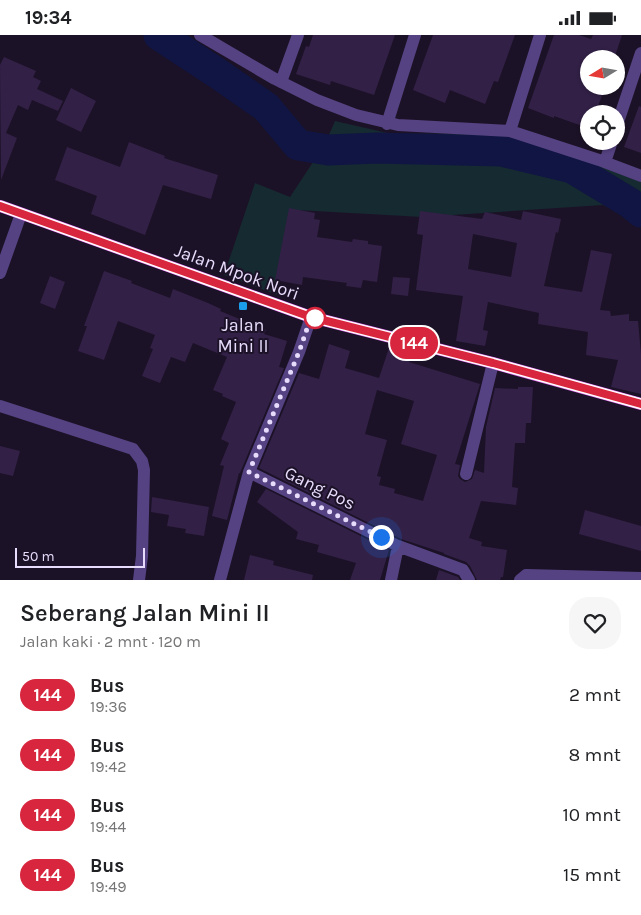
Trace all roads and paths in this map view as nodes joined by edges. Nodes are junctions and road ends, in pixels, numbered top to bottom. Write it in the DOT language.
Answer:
graph roads {
  1 [pos="200,35"];
  2 [pos="298,35"];
  3 [pos="415,35"];
  4 [pos="540,35"];
  5 [pos="220,40"];
  6 [pos="641,53"];
  7 [pos="281,81"];
  8 [pos="624,105"];
  9 [pos="387,124"];
  10 [pos="510,131"];
  11 [pos="609,150"];
  12 [pos="605,162"];
  13 [pos="641,176"];
  14 [pos="0,206"];
  15 [pos="17,213"];
  16 [pos="0,250"];
  17 [pos="0,273"];
  18 [pos="311,317"];
  19 [pos="493,363"];
  20 [pos="641,404"];
  21 [pos="0,406"];
  22 [pos="249,472"];
  23 [pos="466,474"];
  24 [pos="398,546"];
  25 [pos="641,578"];
  26 [pos="138,580"];
  27 [pos="220,580"];
  28 [pos="391,580"];
  29 [pos="469,580"];
  30 [pos="520,580"];
  1 -- 5 [label="street"];
  2 -- 7 [label="street"];
  3 -- 9 [label="street"];
  4 -- 10 [label="street"];
  5 -- 7 [label="street"];
  6 -- 8 [label="street"];
  7 -- 9 [label="street"];
  9 -- 10 [label="street"];
  10 -- 12 [label="street"];
  11 -- 12 [label="street"];
  12 -- 13 [label="street"];
  14 -- 15 [label="main road, Jalan Mpok Nori"];
  15 -- 16 [label="street"];
  15 -- 17 [label="street"];
  15 -- 18 [label="main road, Jalan Mpok Nori"];
  18 -- 19 [label="main road, Jalan Mpok Nori"];
  18 -- 22 [label="street"];
  19 -- 20 [label="main road, Jalan Mpok Nori"];
  19 -- 23 [label="street"];
  21 -- 26 [label="street"];
  22 -- 24 [label="street, Gang Pos"];
  22 -- 27 [label="street"];
  24 -- 28 [label="street"];
  24 -- 29 [label="street, Gang Pos"];
  25 -- 30 [label="street"];
}
